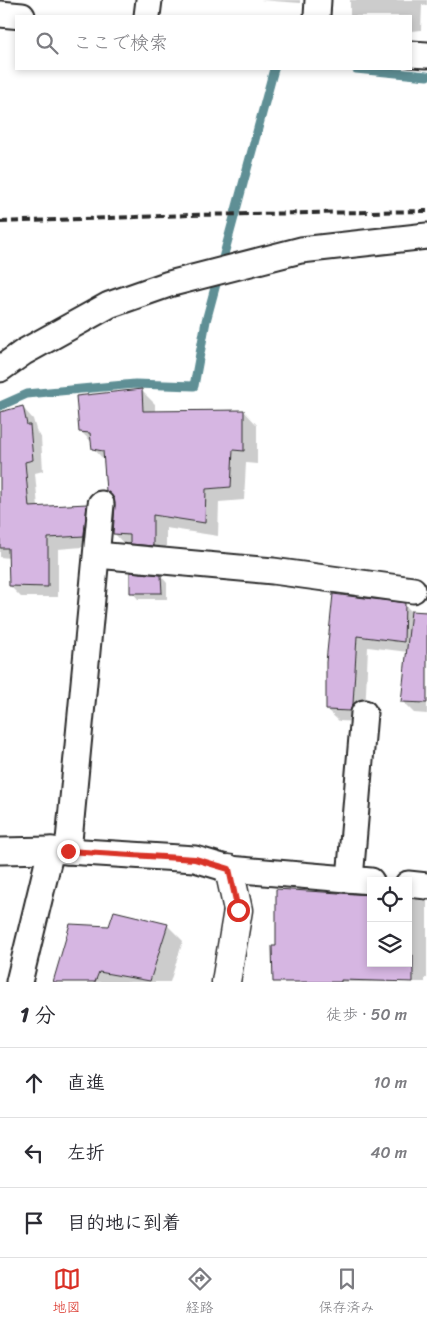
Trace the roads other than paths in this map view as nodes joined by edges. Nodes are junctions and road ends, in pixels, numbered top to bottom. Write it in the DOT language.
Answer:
graph roads {
  1 [pos="149,0"];
  2 [pos="318,0"];
  3 [pos="0,14"];
  4 [pos="15,15"];
  5 [pos="148,15"];
  6 [pos="316,15"];
  7 [pos="412,54"];
  8 [pos="427,55"];
  9 [pos="427,236"];
  10 [pos="0,369"];
  11 [pos="101,504"];
  12 [pos="97,555"];
  13 [pos="413,590"];
  14 [pos="364,713"];
  15 [pos="0,851"];
  16 [pos="60,851"];
  17 [pos="229,869"];
  18 [pos="360,880"];
  19 [pos="412,884"];
  20 [pos="427,886"];
  21 [pos="19,982"];
  22 [pos="226,982"];
  1 -- 5 [label="street"];
  2 -- 6 [label="street"];
  3 -- 4 [label="street"];
  7 -- 8 [label="street"];
  9 -- 10 [label="street"];
  11 -- 12 [label="street"];
  12 -- 13 [label="street"];
  12 -- 16 [label="street"];
  14 -- 18 [label="street"];
  15 -- 16 [label="street"];
  16 -- 17 [label="street"];
  16 -- 21 [label="street"];
  17 -- 18 [label="street"];
  17 -- 22 [label="street"];
  19 -- 20 [label="street"];
}
